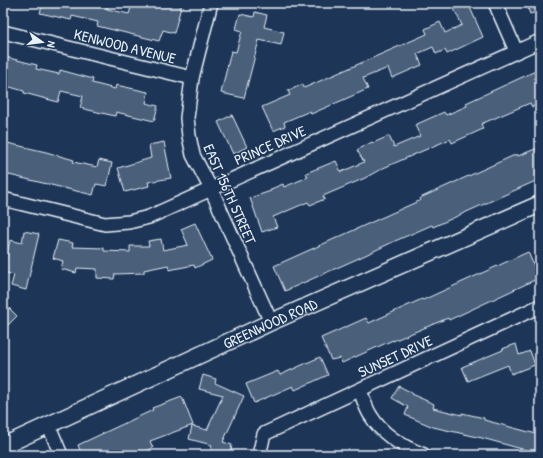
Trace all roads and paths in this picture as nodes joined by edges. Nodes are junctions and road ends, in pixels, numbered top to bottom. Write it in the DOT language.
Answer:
graph roads {
  1 [pos="211,3"];
  2 [pos="494,3"];
  3 [pos="3,32"];
  4 [pos="540,41"];
  5 [pos="516,51"];
  6 [pos="192,78"];
  7 [pos="211,189"];
  8 [pos="3,199"];
  9 [pos="540,204"];
  10 [pos="540,306"];
  11 [pos="271,322"];
  12 [pos="360,390"];
  13 [pos="49,426"];
  14 [pos="3,446"];
  15 [pos="61,455"];
  16 [pos="259,455"];
  17 [pos="424,455"];
  1 -- 6 [label="street, EAST 156TH STREET"];
  2 -- 5 [label="street"];
  3 -- 6 [label="street, KENWOOD AVENUE"];
  4 -- 5 [label="street, PRINCE DRIVE"];
  5 -- 7 [label="street, PRINCE DRIVE"];
  6 -- 7 [label="street, EAST 156TH STREET"];
  7 -- 8 [label="street, PRINCE DRIVE"];
  7 -- 11 [label="street, EAST 156TH STREET"];
  9 -- 11 [label="street, GREENWOOD ROAD"];
  10 -- 12 [label="street, SUNSET DRIVE"];
  11 -- 13 [label="street, GREENWOOD ROAD"];
  12 -- 16 [label="street, SUNSET DRIVE"];
  12 -- 17 [label="street"];
  13 -- 14 [label="street, GREENWOOD ROAD"];
  13 -- 15 [label="street"];
}
